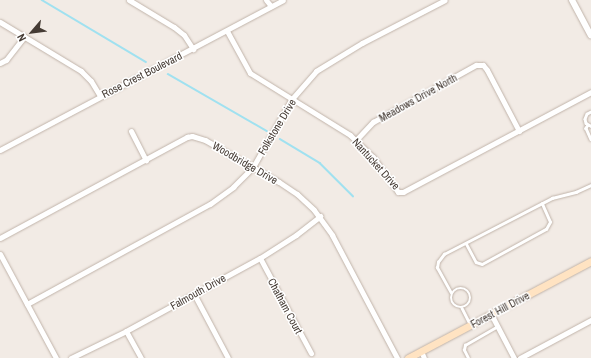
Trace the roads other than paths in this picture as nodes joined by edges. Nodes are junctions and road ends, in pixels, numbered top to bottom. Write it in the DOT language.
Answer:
graph roads {
  1 [pos="129,0"];
  2 [pos="266,0"];
  3 [pos="284,0"];
  4 [pos="445,0"];
  5 [pos="572,0"];
  6 [pos="271,6"];
  7 [pos="0,22"];
  8 [pos="227,31"];
  9 [pos="591,36"];
  10 [pos="24,37"];
  11 [pos="192,49"];
  12 [pos="0,63"];
  13 [pos="591,92"];
  14 [pos="100,96"];
  15 [pos="292,100"];
  16 [pos="591,112"];
  17 [pos="589,126"];
  18 [pos="131,131"];
  19 [pos="519,131"];
  20 [pos="591,139"];
  21 [pos="356,140"];
  22 [pos="0,150"];
  23 [pos="146,160"];
  24 [pos="253,167"];
  25 [pos="591,185"];
  26 [pos="542,204"];
  27 [pos="320,216"];
  28 [pos="0,238"];
  29 [pos="466,243"];
  30 [pos="0,254"];
  31 [pos="260,258"];
  32 [pos="591,261"];
  33 [pos="451,293"];
  34 [pos="194,294"];
  35 [pos="27,304"];
  36 [pos="462,308"];
  37 [pos="491,314"];
  38 [pos="591,320"];
  39 [pos="471,325"];
  40 [pos="497,325"];
  41 [pos="126,331"];
  42 [pos="310,353"];
  43 [pos="423,355"];
  44 [pos="56,358"];
  45 [pos="72,358"];
  46 [pos="141,358"];
  47 [pos="228,358"];
  48 [pos="397,358"];
  49 [pos="409,358"];
  50 [pos="468,358"];
  51 [pos="514,358"];
  52 [pos="520,358"];
  1 -- 11 [label="street"];
  2 -- 6 [label="street"];
  3 -- 6 [label="street, Rose Crest Boulevard"];
  4 -- 15 [label="street, Folkstone Drive"];
  5 -- 9 [label="street"];
  6 -- 8 [label="street, Rose Crest Boulevard"];
  7 -- 10 [label="street"];
  8 -- 11 [label="street, Rose Crest Boulevard"];
  8 -- 15 [label="street, Nantucket Drive"];
  10 -- 12 [label="street"];
  10 -- 14 [label="street"];
  11 -- 14 [label="street, Rose Crest Boulevard"];
  13 -- 19 [label="street, Nantucket Drive"];
  14 -- 22 [label="street, Rose Crest Boulevard"];
  15 -- 21 [label="street, Nantucket Drive"];
  15 -- 24 [label="street, Folkstone Drive"];
  16 -- 17 [label="lane"];
  17 -- 20 [label="lane"];
  18 -- 23 [label="street"];
  19 -- 21 [label="street, Nantucket Drive"];
  19 -- 21 [label="street, Meadows Drive North"];
  23 -- 24 [label="street, Woodbridge Drive"];
  23 -- 28 [label="street, Woodbridge Drive"];
  24 -- 27 [label="street, Woodbridge Drive"];
  24 -- 35 [label="street, Folkstone Drive"];
  25 -- 26 [label="lane"];
  26 -- 29 [label="lane"];
  26 -- 29 [label="lane"];
  27 -- 31 [label="street, Falmouth Drive"];
  27 -- 48 [label="street, Woodbridge Drive"];
  29 -- 33 [label="lane"];
  30 -- 35 [label="street"];
  31 -- 34 [label="street, Falmouth Drive"];
  31 -- 42 [label="street, Chatham Court"];
  32 -- 37 [label="main road, Forest Hill Drive"];
  33 -- 36 [label="lane"];
  33 -- 36 [label="lane"];
  34 -- 41 [label="street, Falmouth Drive"];
  34 -- 47 [label="street"];
  35 -- 44 [label="street"];
  36 -- 39 [label="lane"];
  37 -- 39 [label="main road, Forest Hill Drive"];
  37 -- 40 [label="street"];
  38 -- 52 [label="street"];
  39 -- 43 [label="main road, Forest Hill Drive"];
  40 -- 50 [label="lane"];
  40 -- 51 [label="street"];
  41 -- 45 [label="street, Falmouth Drive"];
  41 -- 46 [label="street"];
  43 -- 49 [label="main road, Forest Hill Drive"];
}
